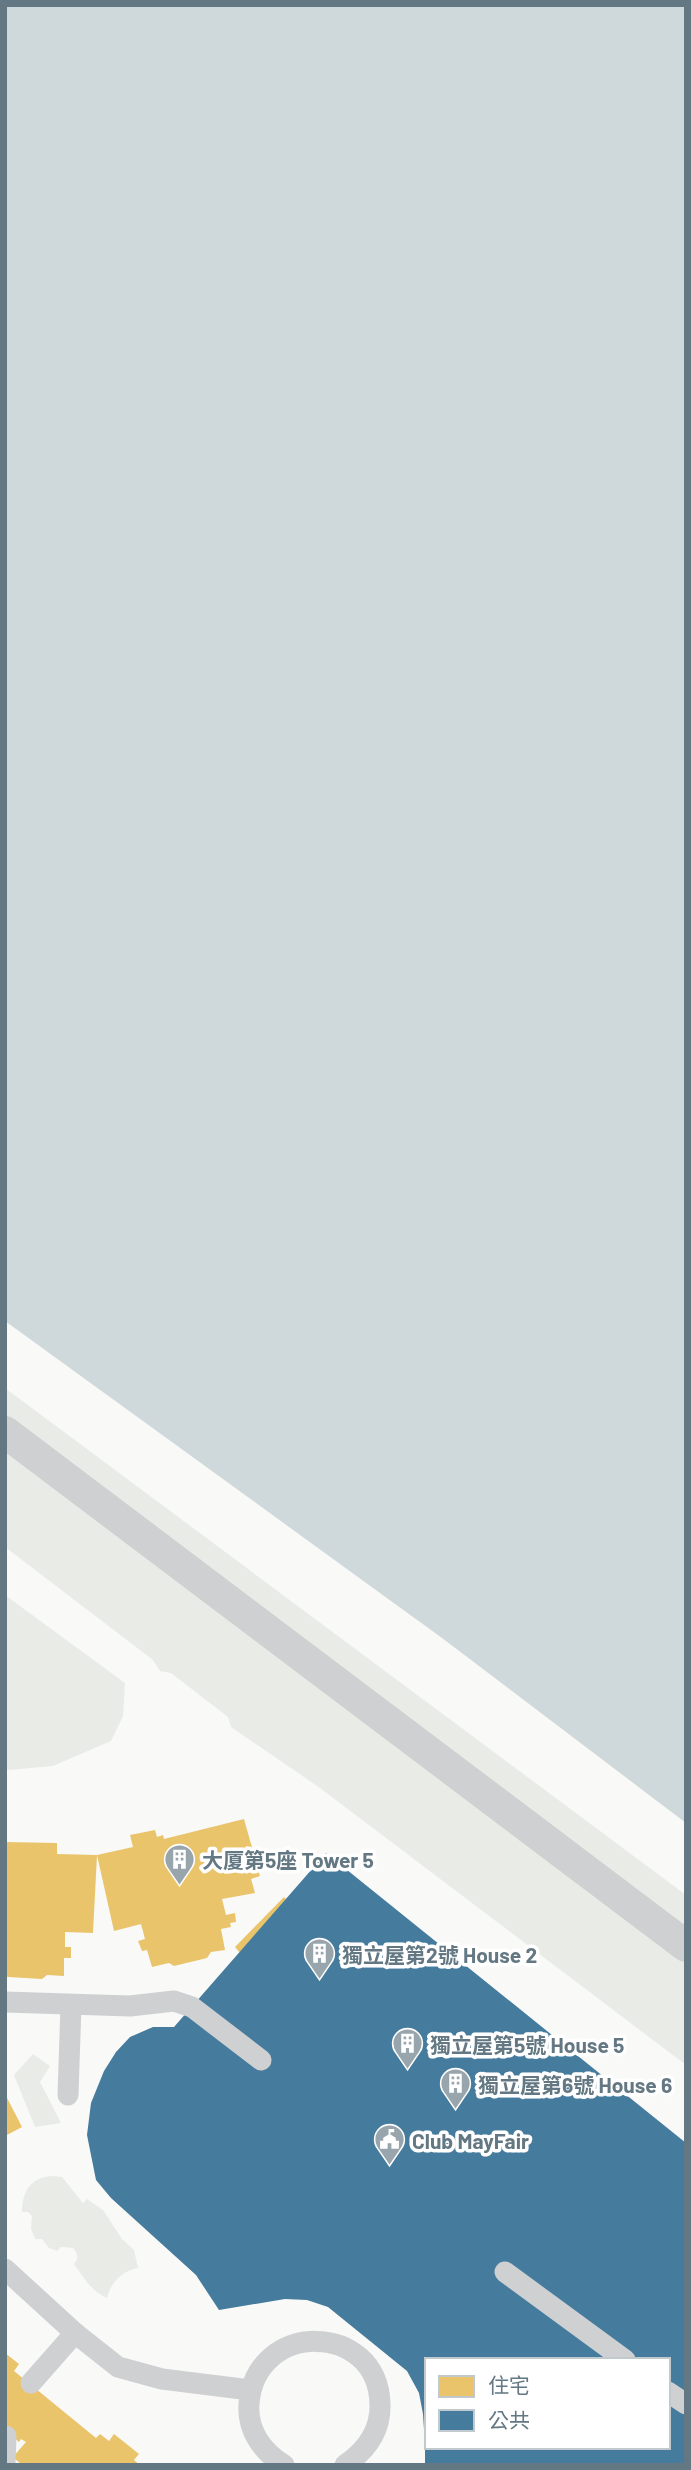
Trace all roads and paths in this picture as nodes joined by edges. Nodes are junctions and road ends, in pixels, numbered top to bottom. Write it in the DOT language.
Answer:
graph roads {
  1 [pos="5,1432"];
  2 [pos="686,1946"];
  3 [pos="5,2002"];
  4 [pos="71,2005"];
  5 [pos="261,2060"];
  6 [pos="68,2095"];
  7 [pos="5,2269"];
  8 [pos="505,2272"];
  9 [pos="75,2333"];
  10 [pos="622,2358"];
  11 [pos="31,2384"];
  12 [pos="250,2389"];
  13 [pos="670,2393"];
  14 [pos="686,2404"];
  15 [pos="6,2436"];
  16 [pos="274,2462"];
  17 [pos="5,2463"];
  18 [pos="345,2465"];
  1 -- 2 [label="street"];
  3 -- 4 [label="lane"];
  4 -- 5 [label="lane"];
  4 -- 6 [label="lane"];
  7 -- 9 [label="lane"];
  8 -- 10 [label="lane"];
  9 -- 11 [label="lane"];
  9 -- 12 [label="lane"];
  12 -- 16 [label="lane"];
  12 -- 18 [label="lane"];
  13 -- 14 [label="lane"];
  15 -- 17 [label="lane"];
}
